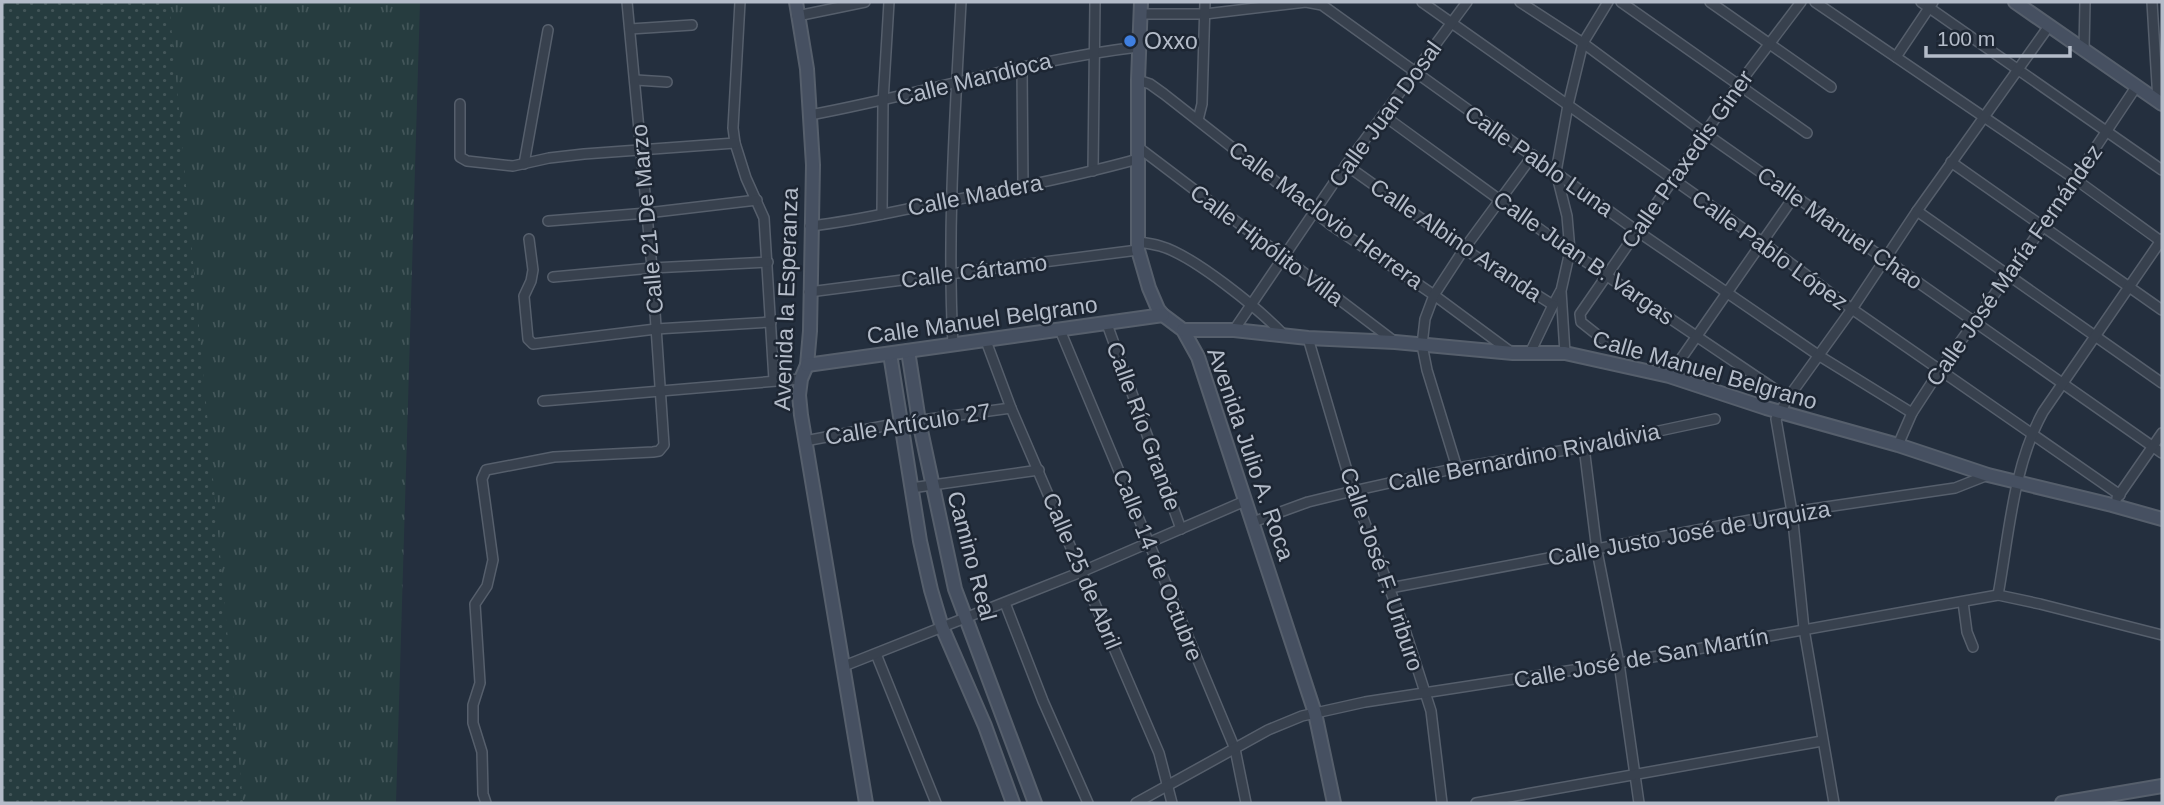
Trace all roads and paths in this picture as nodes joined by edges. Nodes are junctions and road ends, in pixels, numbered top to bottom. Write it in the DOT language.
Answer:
graph roads {
  1 [pos="627,2"];
  2 [pos="740,2"];
  3 [pos="796,2"];
  4 [pos="865,2"];
  5 [pos="889,2"];
  6 [pos="961,2"];
  7 [pos="1095,2"];
  8 [pos="1205,2"];
  9 [pos="1315,2"];
  10 [pos="1422,2"];
  11 [pos="1467,2"];
  12 [pos="1520,2"];
  13 [pos="1608,2"];
  14 [pos="1621,2"];
  15 [pos="1710,2"];
  16 [pos="1801,2"];
  17 [pos="1815,2"];
  18 [pos="1921,2"];
  19 [pos="2015,2"];
  20 [pos="2085,2"];
  21 [pos="2152,2"];
  22 [pos="1931,5"];
  23 [pos="1260,6"];
  24 [pos="1141,8"];
  25 [pos="1205,15"];
  26 [pos="797,16"];
  27 [pos="1452,23"];
  28 [pos="692,25"];
  29 [pos="2049,26"];
  30 [pos="630,29"];
  31 [pos="548,30"];
  32 [pos="1583,43"];
  33 [pos="1770,43"];
  34 [pos="1138,47"];
  35 [pos="2084,50"];
  36 [pos="1094,52"];
  37 [pos="1896,57"];
  38 [pos="1022,68"];
  39 [pos="2019,69"];
  40 [pos="1414,73"];
  41 [pos="636,80"];
  42 [pos="1138,80"];
  43 [pos="667,82"];
  44 [pos="957,82"];
  45 [pos="1739,84"];
  46 [pos="2136,86"];
  47 [pos="1831,87"];
  48 [pos="883,102"];
  49 [pos="2160,102"];
  50 [pos="460,104"];
  51 [pos="1568,105"];
  52 [pos="810,115"];
  53 [pos="1383,115"];
  54 [pos="1985,117"];
  55 [pos="1198,120"];
  56 [pos="2106,131"];
  57 [pos="1807,133"];
  58 [pos="1706,134"];
  59 [pos="735,143"];
  60 [pos="641,151"];
  61 [pos="1138,153"];
  62 [pos="1533,155"];
  63 [pos="1951,162"];
  64 [pos="524,164"];
  65 [pos="1346,165"];
  66 [pos="2162,170"];
  67 [pos="1093,171"];
  68 [pos="1556,172"];
  69 [pos="2075,179"];
  70 [pos="1673,181"];
  71 [pos="1023,186"];
  72 [pos="1795,195"];
  73 [pos="757,200"];
  74 [pos="1501,200"];
  75 [pos="950,201"];
  76 [pos="1917,211"];
  77 [pos="1314,212"];
  78 [pos="647,213"];
  79 [pos="883,214"];
  80 [pos="548,221"];
  81 [pos="810,226"];
  82 [pos="2042,228"];
  83 [pos="1637,230"];
  84 [pos="529,239"];
  85 [pos="2162,241"];
  86 [pos="1762,242"];
  87 [pos="1138,246"];
  88 [pos="1464,249"];
  89 [pos="1570,251"];
  90 [pos="1284,258"];
  91 [pos="1884,259"];
  92 [pos="768,262"];
  93 [pos="652,268"];
  94 [pos="2008,273"];
  95 [pos="1605,274"];
  96 [pos="949,275"];
  97 [pos="553,277"];
  98 [pos="2129,288"];
  99 [pos="1561,290"];
  100 [pos="809,292"];
  101 [pos="1726,292"];
  102 [pos="1434,295"];
  103 [pos="1553,305"];
  104 [pos="1252,306"];
  105 [pos="1852,309"];
  106 [pos="2162,310"];
  107 [pos="1163,315"];
  108 [pos="771,321"];
  109 [pos="1974,322"];
  110 [pos="1107,324"];
  111 [pos="656,329"];
  112 [pos="1060,330"];
  113 [pos="1183,330"];
  114 [pos="1234,330"];
  115 [pos="1284,335"];
  116 [pos="1695,337"];
  117 [pos="2097,337"];
  118 [pos="1308,338"];
  119 [pos="986,341"];
  120 [pos="1395,342"];
  121 [pos="953,345"];
  122 [pos="1422,345"];
  123 [pos="1609,345"];
  124 [pos="908,351"];
  125 [pos="1513,353"];
  126 [pos="1530,353"];
  127 [pos="1565,353"];
  128 [pos="890,354"];
  129 [pos="1818,355"];
  130 [pos="807,365"];
  131 [pos="1940,370"];
  132 [pos="1669,376"];
  133 [pos="801,379"];
  134 [pos="774,380"];
  135 [pos="2162,383"];
  136 [pos="2062,384"];
  137 [pos="660,391"];
  138 [pos="1788,398"];
  139 [pos="543,401"];
  140 [pos="1011,408"];
  141 [pos="1779,412"];
  142 [pos="1912,413"];
  143 [pos="1715,419"];
  144 [pos="919,421"];
  145 [pos="900,423"];
  146 [pos="2032,432"];
  147 [pos="2162,433"];
  148 [pos="805,441"];
  149 [pos="1898,446"];
  150 [pos="2153,446"];
  151 [pos="1584,447"];
  152 [pos="2162,453"];
  153 [pos="1457,468"];
  154 [pos="1039,470"];
  155 [pos="1988,475"];
  156 [pos="2019,482"];
  157 [pos="931,485"];
  158 [pos="911,488"];
  159 [pos="1353,491"];
  160 [pos="2116,500"];
  161 [pos="1245,501"];
  162 [pos="1792,512"];
  163 [pos="2162,519"];
  164 [pos="1253,522"];
  165 [pos="1181,529"];
  166 [pos="1147,543"];
  167 [pos="1597,551"];
  168 [pos="1081,572"];
  169 [pos="1390,588"];
  170 [pos="1998,595"];
  171 [pos="1963,601"];
  172 [pos="1005,603"];
  173 [pos="965,620"];
  174 [pos="942,627"];
  175 [pos="1804,629"];
  176 [pos="2162,635"];
  177 [pos="1973,647"];
  178 [pos="876,654"];
  179 [pos="1619,663"];
  180 [pos="844,666"];
  181 [pos="1426,693"];
  182 [pos="1315,713"];
  183 [pos="1822,741"];
  184 [pos="1235,749"];
  185 [pos="1634,775"];
  186 [pos="1169,786"];
  187 [pos="2162,786"];
  188 [pos="486,803"];
  189 [pos="866,803"];
  190 [pos="936,803"];
  191 [pos="1013,803"];
  192 [pos="1035,803"];
  193 [pos="1088,803"];
  194 [pos="1136,803"];
  195 [pos="1172,803"];
  196 [pos="1247,803"];
  197 [pos="1334,803"];
  198 [pos="1442,803"];
  199 [pos="1476,803"];
  200 [pos="1639,803"];
  201 [pos="1834,803"];
  202 [pos="2062,803"];
  1 -- 30 [label="street, Calle 21 De Marzo"];
  2 -- 59 [label="street"];
  3 -- 26 [label="street, Avenida la Esperanza"];
  4 -- 26 [label="street"];
  5 -- 48 [label="street"];
  6 -- 44 [label="street"];
  7 -- 36 [label="street"];
  8 -- 25 [label="street"];
  9 -- 23 [label="street, Calle Pablo Luna"];
  9 -- 40 [label="street, Calle Pablo Luna"];
  10 -- 27 [label="street, Calle Pablo López"];
  11 -- 27 [label="street, Calle Juan Dosal"];
  12 -- 32 [label="street, Calle Manuel Chao"];
  13 -- 32 [label="street"];
  14 -- 45 [label="street"];
  15 -- 33 [label="street"];
  16 -- 33 [label="street, Calle Praxedis Giner"];
  17 -- 37 [label="street"];
  18 -- 22 [label="street"];
  19 -- 29 [label="street"];
  20 -- 35 [label="street"];
  21 -- 49 [label="street"];
  22 -- 37 [label="street"];
  22 -- 39 [label="street"];
  23 -- 25 [label="street, Calle Pablo Luna"];
  24 -- 25 [label="street, Calle Pablo Luna"];
  24 -- 34 [label="street, Avenida Julio A. Roca"];
  25 -- 55 [label="street"];
  26 -- 52 [label="street, Avenida la Esperanza"];
  27 -- 40 [label="street, Calle Juan Dosal"];
  27 -- 51 [label="street, Calle Pablo López"];
  28 -- 30 [label="street"];
  29 -- 35 [label="street"];
  29 -- 39 [label="street"];
  30 -- 41 [label="street, Calle 21 De Marzo"];
  31 -- 64 [label="street"];
  32 -- 51 [label="street"];
  32 -- 58 [label="street, Calle Manuel Chao"];
  33 -- 45 [label="street, Calle Praxedis Giner"];
  33 -- 47 [label="street"];
  34 -- 36 [label="street, Calle Mandioca"];
  34 -- 42 [label="street, Avenida Julio A. Roca"];
  35 -- 46 [label="street"];
  36 -- 38 [label="street, Calle Mandioca"];
  36 -- 67 [label="street"];
  37 -- 54 [label="street"];
  38 -- 44 [label="street, Calle Mandioca"];
  38 -- 71 [label="street"];
  39 -- 54 [label="street"];
  39 -- 56 [label="street"];
  40 -- 53 [label="street, Calle Juan Dosal"];
  40 -- 62 [label="street, Calle Pablo Luna"];
  41 -- 43 [label="street"];
  41 -- 60 [label="street, Calle 21 De Marzo"];
  42 -- 55 [label="street, Calle Maclovio Herrera"];
  42 -- 61 [label="street, Avenida Julio A. Roca"];
  44 -- 48 [label="street, Calle Mandioca"];
  44 -- 75 [label="street"];
  45 -- 57 [label="street"];
  45 -- 58 [label="street, Calle Praxedis Giner"];
  46 -- 49 [label="street"];
  46 -- 56 [label="street, Calle José María Fernández"];
  48 -- 52 [label="street, Calle Mandioca"];
  48 -- 79 [label="street"];
  50 -- 64 [label="street"];
  51 -- 68 [label="street"];
  51 -- 70 [label="street, Calle Pablo López"];
  52 -- 81 [label="street, Avenida la Esperanza"];
  53 -- 65 [label="street, Calle Juan Dosal"];
  53 -- 74 [label="street, Calle Juan B. Vargas"];
  54 -- 63 [label="street"];
  54 -- 69 [label="street"];
  55 -- 77 [label="street, Calle Maclovio Herrera"];
  56 -- 66 [label="street"];
  56 -- 69 [label="street, Calle José María Fernández"];
  58 -- 70 [label="street, Calle Praxedis Giner"];
  58 -- 72 [label="street, Calle Manuel Chao"];
  59 -- 60 [label="street"];
  59 -- 73 [label="street"];
  60 -- 64 [label="street"];
  60 -- 78 [label="street, Calle 21 De Marzo"];
  61 -- 67 [label="street, Calle Madera"];
  61 -- 87 [label="street, Avenida Julio A. Roca"];
  61 -- 90 [label="street, Calle Hipólito Villa"];
  62 -- 68 [label="street, Calle Pablo Luna"];
  62 -- 74 [label="street"];
  63 -- 76 [label="street"];
  63 -- 82 [label="street"];
  65 -- 77 [label="street, Calle Juan Dosal"];
  65 -- 88 [label="street, Calle Albino Aranda"];
  67 -- 71 [label="street, Calle Madera"];
  68 -- 83 [label="street, Calle Pablo Luna"];
  68 -- 89 [label="street"];
  69 -- 82 [label="street, Calle José María Fernández"];
  69 -- 85 [label="street"];
  70 -- 83 [label="street, Calle Praxedis Giner"];
  70 -- 86 [label="street, Calle Pablo López"];
  71 -- 75 [label="street, Calle Madera"];
  72 -- 86 [label="street"];
  72 -- 91 [label="street, Calle Manuel Chao"];
  73 -- 78 [label="street"];
  73 -- 92 [label="street"];
  74 -- 88 [label="street"];
  74 -- 89 [label="street, Calle Juan B. Vargas"];
  75 -- 79 [label="street, Calle Madera"];
  75 -- 96 [label="street"];
  76 -- 91 [label="street"];
  76 -- 94 [label="street"];
  77 -- 90 [label="street, Calle Juan Dosal"];
  77 -- 102 [label="street, Calle Maclovio Herrera"];
  78 -- 80 [label="street"];
  78 -- 93 [label="street, Calle 21 De Marzo"];
  79 -- 81 [label="street, Calle Madera"];
  81 -- 100 [label="street, Avenida la Esperanza"];
  82 -- 94 [label="street, Calle José María Fernández"];
  82 -- 98 [label="street"];
  83 -- 95 [label="street, Calle Praxedis Giner"];
  83 -- 101 [label="street, Calle Pablo Luna"];
  84 -- 111 [label="street"];
  85 -- 98 [label="street"];
  86 -- 101 [label="street"];
  86 -- 105 [label="street, Calle Pablo López"];
  87 -- 96 [label="street, Calle Cártamo"];
  87 -- 104 [label="street"];
  87 -- 107 [label="street, Avenida Julio A. Roca"];
  88 -- 102 [label="street"];
  88 -- 103 [label="street, Calle Albino Aranda"];
  89 -- 95 [label="street, Calle Juan B. Vargas"];
  89 -- 99 [label="street"];
  90 -- 104 [label="street, Calle Juan Dosal"];
  90 -- 120 [label="street, Calle Hipólito Villa"];
  91 -- 105 [label="street"];
  91 -- 109 [label="street, Calle Manuel Chao"];
  92 -- 93 [label="street"];
  92 -- 108 [label="street"];
  93 -- 97 [label="street"];
  93 -- 111 [label="street, Calle 21 De Marzo"];
  94 -- 109 [label="street, Calle José María Fernández"];
  94 -- 117 [label="street"];
  95 -- 116 [label="street, Calle Juan B. Vargas"];
  95 -- 123 [label="street, Calle Praxedis Giner"];
  96 -- 100 [label="street, Calle Cártamo"];
  96 -- 121 [label="street"];
  98 -- 106 [label="street"];
  98 -- 117 [label="street"];
  99 -- 103 [label="street, Calle Albino Aranda"];
  99 -- 127 [label="street"];
  100 -- 130 [label="street, Avenida la Esperanza"];
  101 -- 116 [label="street"];
  101 -- 129 [label="street, Calle Pablo Luna"];
  102 -- 122 [label="street"];
  102 -- 125 [label="street, Calle Maclovio Herrera"];
  103 -- 126 [label="street"];
  104 -- 114 [label="street, Calle Juan Dosal"];
  104 -- 115 [label="street"];
  105 -- 129 [label="street"];
  105 -- 131 [label="street, Calle Pablo López"];
  107 -- 110 [label="street, Calle Manuel Belgrano"];
  107 -- 113 [label="street, Avenida Julio A. Roca"];
  108 -- 111 [label="street"];
  108 -- 134 [label="street"];
  109 -- 131 [label="street, Calle José María Fernández"];
  109 -- 136 [label="street, Calle Manuel Chao"];
  110 -- 112 [label="street, Calle Manuel Belgrano"];
  110 -- 165 [label="street, Calle Río Grande"];
  111 -- 137 [label="street, Calle 21 De Marzo"];
  112 -- 119 [label="street, Calle Manuel Belgrano"];
  112 -- 166 [label="street, Calle 14 de Octubre"];
  113 -- 114 [label="street, Calle Manuel Belgrano"];
  113 -- 161 [label="street, Avenida Julio A. Roca"];
  114 -- 115 [label="street, Calle Manuel Belgrano"];
  115 -- 118 [label="street, Calle Manuel Belgrano"];
  116 -- 132 [label="street"];
  116 -- 138 [label="street, Calle Juan B. Vargas"];
  117 -- 135 [label="street"];
  117 -- 136 [label="street"];
  118 -- 120 [label="street, Calle Manuel Belgrano"];
  118 -- 159 [label="street, Calle José F. Uriburo"];
  119 -- 121 [label="street, Calle Manuel Belgrano"];
  119 -- 140 [label="street, Calle 25 de Abril"];
  120 -- 122 [label="street, Calle Manuel Belgrano"];
  121 -- 124 [label="street, Calle Manuel Belgrano"];
  122 -- 125 [label="street, Calle Manuel Belgrano"];
  122 -- 153 [label="street"];
  124 -- 128 [label="street, Calle Manuel Belgrano"];
  124 -- 144 [label="street, Camino Real"];
  125 -- 126 [label="street, Calle Manuel Belgrano"];
  126 -- 127 [label="street, Calle Manuel Belgrano"];
  127 -- 132 [label="street, Calle Manuel Belgrano"];
  128 -- 130 [label="street, Calle Manuel Belgrano"];
  128 -- 145 [label="street, Camino Real"];
  129 -- 138 [label="street"];
  129 -- 142 [label="street, Calle Pablo Luna"];
  130 -- 133 [label="street, Avenida la Esperanza"];
  131 -- 142 [label="street, Calle José María Fernández"];
  131 -- 146 [label="street, Calle Pablo López"];
  132 -- 141 [label="street, Calle Manuel Belgrano"];
  133 -- 134 [label="street"];
  133 -- 148 [label="street, Avenida la Esperanza"];
  134 -- 137 [label="street"];
  136 -- 146 [label="street"];
  136 -- 150 [label="street, Calle Manuel Chao"];
  137 -- 139 [label="street"];
  137 -- 188 [label="street, Calle 21 De Marzo"];
  138 -- 141 [label="street"];
  140 -- 144 [label="street, Calle Artículo 27"];
  140 -- 154 [label="street, Calle 25 de Abril"];
  141 -- 149 [label="street, Calle Manuel Belgrano"];
  141 -- 162 [label="street"];
  142 -- 149 [label="street, Calle José María Fernández"];
  143 -- 151 [label="street, Calle Bernardino Rivaldivia"];
  144 -- 145 [label="street, Calle Artículo 27"];
  144 -- 157 [label="street, Camino Real"];
  145 -- 148 [label="street, Calle Artículo 27"];
  145 -- 158 [label="street, Camino Real"];
  146 -- 156 [label="street"];
  146 -- 160 [label="street, Calle Pablo López"];
  147 -- 150 [label="street"];
  148 -- 180 [label="street, Avenida la Esperanza"];
  149 -- 155 [label="street, Calle Manuel Belgrano"];
  150 -- 152 [label="street, Calle Manuel Chao"];
  150 -- 160 [label="street"];
  151 -- 153 [label="street, Calle Bernardino Rivaldivia"];
  151 -- 167 [label="street"];
  153 -- 159 [label="street, Calle Bernardino Rivaldivia"];
  154 -- 157 [label="street"];
  154 -- 168 [label="street, Calle 25 de Abril"];
  155 -- 156 [label="street, Calle Manuel Belgrano"];
  155 -- 162 [label="street, Calle Justo José de Urquiza"];
  156 -- 160 [label="street, Calle Manuel Belgrano"];
  156 -- 170 [label="street"];
  157 -- 158 [label="street"];
  157 -- 173 [label="street, Camino Real"];
  158 -- 174 [label="street, Camino Real"];
  159 -- 164 [label="street, Calle Bernardino Rivaldivia"];
  159 -- 169 [label="street, Calle José F. Uriburo"];
  160 -- 163 [label="street, Calle Manuel Belgrano"];
  161 -- 164 [label="street, Avenida Julio A. Roca"];
  161 -- 165 [label="street"];
  162 -- 167 [label="street, Calle Justo José de Urquiza"];
  162 -- 175 [label="street"];
  164 -- 182 [label="street, Avenida Julio A. Roca"];
  165 -- 166 [label="street"];
  166 -- 168 [label="street"];
  166 -- 184 [label="street, Calle 14 de Octubre"];
  167 -- 169 [label="street, Calle Justo José de Urquiza"];
  167 -- 179 [label="street"];
  168 -- 172 [label="street"];
  168 -- 186 [label="street, Calle 25 de Abril"];
  169 -- 181 [label="street, Calle José F. Uriburo"];
  170 -- 171 [label="street, Calle José de San Martín"];
  170 -- 176 [label="street, Calle José de San Martín"];
  171 -- 175 [label="street, Calle José de San Martín"];
  171 -- 177 [label="street"];
  172 -- 173 [label="street"];
  172 -- 193 [label="street"];
  173 -- 174 [label="street"];
  173 -- 192 [label="street, Camino Real"];
  174 -- 178 [label="street"];
  174 -- 191 [label="street, Camino Real"];
  175 -- 179 [label="street, Calle José de San Martín"];
  175 -- 183 [label="street"];
  178 -- 180 [label="street"];
  178 -- 190 [label="street"];
  179 -- 181 [label="street, Calle José de San Martín"];
  179 -- 185 [label="street"];
  180 -- 189 [label="street, Avenida la Esperanza"];
  181 -- 182 [label="street, Calle José de San Martín"];
  181 -- 198 [label="street, Calle José F. Uriburo"];
  182 -- 184 [label="street, Calle José de San Martín"];
  182 -- 197 [label="street, Avenida Julio A. Roca"];
  183 -- 185 [label="street"];
  183 -- 201 [label="street"];
  184 -- 186 [label="street, Calle José de San Martín"];
  184 -- 196 [label="street, Calle 14 de Octubre"];
  185 -- 199 [label="street"];
  185 -- 200 [label="street"];
  186 -- 194 [label="street, Calle José de San Martín"];
  186 -- 195 [label="street, Calle 25 de Abril"];
  187 -- 202 [label="street"];
}
